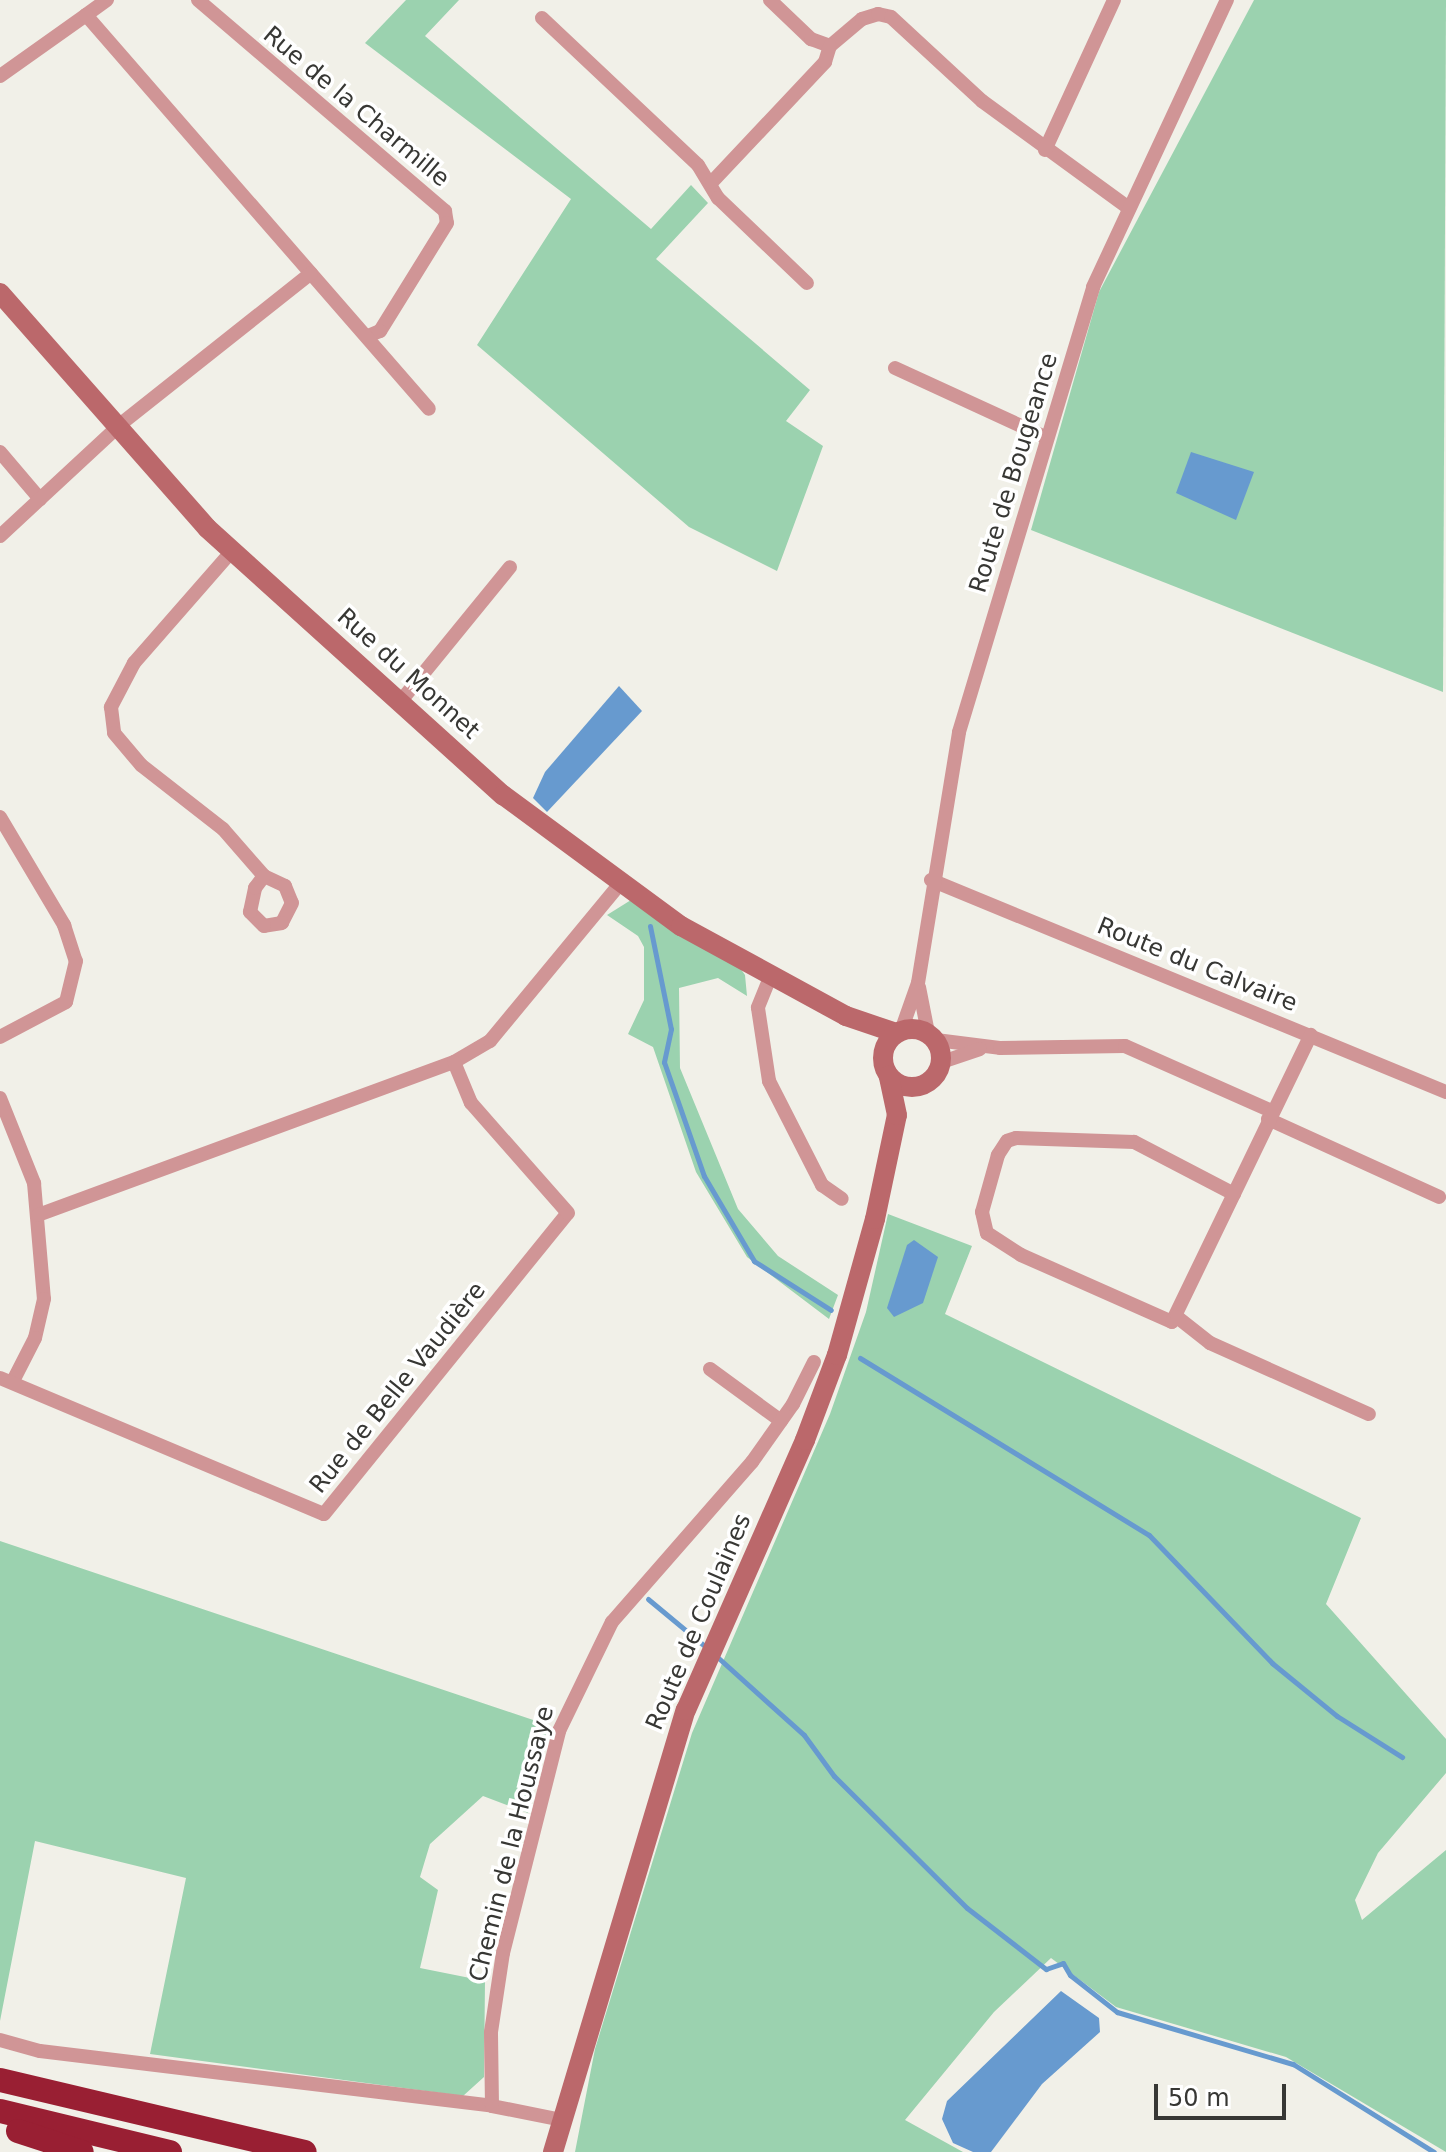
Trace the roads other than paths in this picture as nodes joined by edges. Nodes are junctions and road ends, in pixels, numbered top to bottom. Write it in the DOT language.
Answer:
graph roads {
  1 [pos="107,0"];
  2 [pos="198,0"];
  3 [pos="770,0"];
  4 [pos="1114,0"];
  5 [pos="1227,0"];
  6 [pos="86,15"];
  7 [pos="542,18"];
  8 [pos="830,46"];
  9 [pos="0,76"];
  10 [pos="1045,150"];
  11 [pos="712,182"];
  12 [pos="1129,208"];
  13 [pos="311,273"];
  14 [pos="807,283"];
  15 [pos="0,293"];
  16 [pos="370,335"];
  17 [pos="895,368"];
  18 [pos="429,409"];
  19 [pos="117,429"];
  20 [pos="1047,438"];
  21 [pos="0,452"];
  22 [pos="40,499"];
  23 [pos="0,536"];
  24 [pos="232,551"];
  25 [pos="510,567"];
  26 [pos="400,702"];
  27 [pos="0,817"];
  28 [pos="264,876"];
  29 [pos="931,880"];
  30 [pos="620,884"];
  31 [pos="771,975"];
  32 [pos="918,983"];
  33 [pos="846,1016"];
  34 [pos="898,1032"];
  35 [pos="1311,1035"];
  36 [pos="932,1036"];
  37 [pos="0,1037"];
  38 [pos="985,1048"];
  39 [pos="454,1062"];
  40 [pos="942,1062"];
  41 [pos="886,1067"];
  42 [pos="920,1086"];
  43 [pos="1446,1092"];
  44 [pos="0,1098"];
  45 [pos="897,1115"];
  46 [pos="1270,1115"];
  47 [pos="1234,1194"];
  48 [pos="1439,1197"];
  49 [pos="842,1199"];
  50 [pos="38,1215"];
  51 [pos="1177,1317"];
  52 [pos="814,1362"];
  53 [pos="710,1369"];
  54 [pos="7,1380"];
  55 [pos="1369,1414"];
  56 [pos="781,1421"];
  57 [pos="0,2040"];
  58 [pos="0,2080"];
  59 [pos="492,2106"];
  60 [pos="0,2111"];
  61 [pos="562,2120"];
  62 [pos="0,2126"];
  63 [pos="82,2152"];
  64 [pos="170,2152"];
  65 [pos="305,2152"];
  66 [pos="553,2152"];
  1 -- 6 [label="street"];
  2 -- 16 [label="street, Rue de la Charmille"];
  3 -- 8 [label="street"];
  4 -- 10 [label="street"];
  5 -- 12 [label="street, Route de Bougeance"];
  6 -- 9 [label="street"];
  6 -- 13 [label="street"];
  7 -- 11 [label="street"];
  8 -- 10 [label="street"];
  8 -- 11 [label="street"];
  10 -- 12 [label="street"];
  11 -- 14 [label="street"];
  12 -- 20 [label="street, Route de Bougeance"];
  13 -- 16 [label="street"];
  13 -- 19 [label="street"];
  15 -- 19 [label="street, Rue du Monnet"];
  16 -- 18 [label="street"];
  17 -- 20 [label="street"];
  19 -- 22 [label="street"];
  19 -- 24 [label="street, Rue du Monnet"];
  20 -- 29 [label="street, Route de Bougeance"];
  21 -- 22 [label="street"];
  22 -- 23 [label="street"];
  24 -- 26 [label="street, Rue du Monnet"];
  24 -- 28 [label="street"];
  25 -- 26 [label="street"];
  26 -- 30 [label="street, Rue du Monnet"];
  27 -- 37 [label="street"];
  29 -- 32 [label="street, Route de Bougeance"];
  29 -- 35 [label="street, Route du Calvaire"];
  30 -- 31 [label="street, Rue du Monnet"];
  30 -- 39 [label="street"];
  31 -- 33 [label="street, Rue du Monnet"];
  31 -- 49 [label="street"];
  32 -- 34 [label="street, Route de Bougeance"];
  32 -- 36 [label="street, Route de Bougeance"];
  33 -- 34 [label="street, Rue du Monnet"];
  33 -- 41 [label="street, Rue du Monnet"];
  34 -- 36 [label="street"];
  34 -- 41 [label="street"];
  35 -- 43 [label="street, Route du Calvaire"];
  35 -- 46 [label="street"];
  36 -- 38 [label="street"];
  36 -- 40 [label="street"];
  38 -- 40 [label="street"];
  38 -- 46 [label="street"];
  39 -- 50 [label="street"];
  39 -- 54 [label="street, Rue de Belle Vaudière"];
  40 -- 42 [label="street"];
  41 -- 42 [label="street"];
  41 -- 45 [label="street, Route de Coulaines"];
  42 -- 45 [label="street, Route de Coulaines"];
  44 -- 50 [label="street, Rue de Belle Vaudière"];
  45 -- 61 [label="street, Route de Coulaines"];
  46 -- 47 [label="street"];
  46 -- 48 [label="street"];
  47 -- 51 [label="street"];
  47 -- 51 [label="street"];
  50 -- 54 [label="street, Rue de Belle Vaudière"];
  51 -- 55 [label="street"];
  52 -- 56 [label="street, Chemin de la Houssaye"];
  53 -- 56 [label="street"];
  56 -- 59 [label="street, Chemin de la Houssaye"];
  57 -- 59 [label="street"];
  58 -- 65 [label="highway"];
  59 -- 61 [label="street"];
  60 -- 64 [label="highway"];
  61 -- 66 [label="street, Route de Coulaines"];
  62 -- 63 [label="highway"];
}
